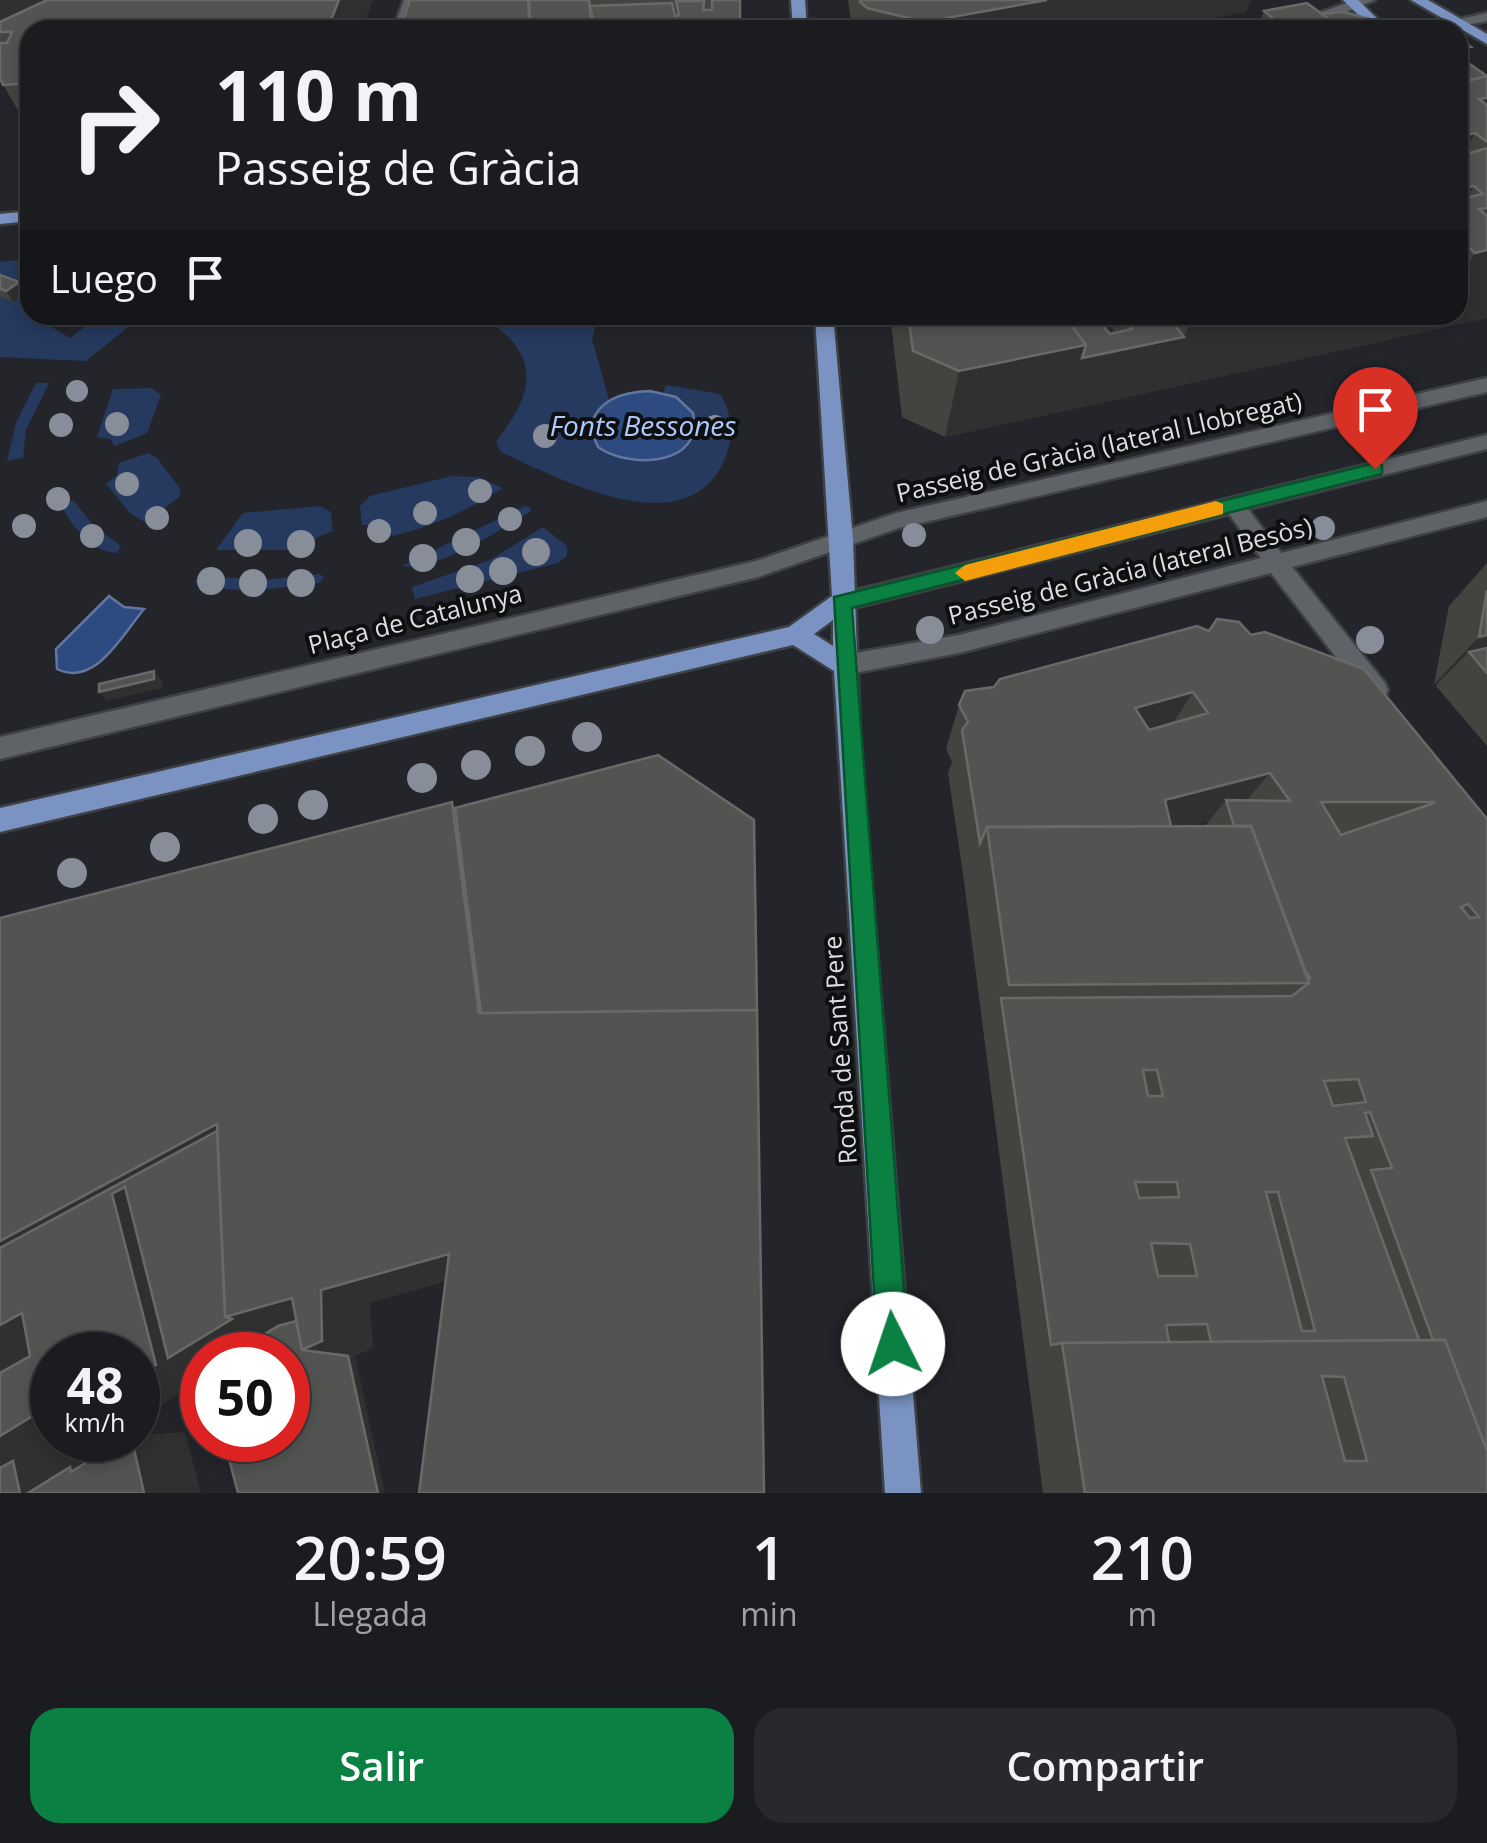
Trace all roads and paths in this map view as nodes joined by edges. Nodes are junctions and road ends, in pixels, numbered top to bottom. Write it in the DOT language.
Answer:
graph roads {
  1 [pos="1368,0"];
  2 [pos="1418,0"];
  3 [pos="1455,0"];
  4 [pos="1308,1"];
  5 [pos="1351,2"];
  6 [pos="1321,16"];
  7 [pos="1484,19"];
  8 [pos="1317,20"];
  9 [pos="1371,20"];
  10 [pos="1455,20"];
  11 [pos="825,325"];
  12 [pos="1487,385"];
  13 [pos="1487,442"];
  14 [pos="1233,504"];
  15 [pos="1487,509"];
  16 [pos="842,540"];
  17 [pos="1280,564"];
  18 [pos="841,602"];
  19 [pos="796,635"];
  20 [pos="844,665"];
  21 [pos="1394,712"];
  22 [pos="0,748"];
  23 [pos="0,820"];
  24 [pos="903,1493"];
  1 -- 5 [label="street"];
  2 -- 10 [label="main road"];
  3 -- 7 [label="street"];
  4 -- 6 [label="street"];
  5 -- 6 [label="street"];
  5 -- 9 [label="main road"];
  6 -- 8 [label="street"];
  11 -- 16 [label="main road"];
  12 -- 16 [label="street, Passeig de Gràcia (lateral Llobregat)"];
  13 -- 14 [label="street"];
  14 -- 17 [label="street"];
  14 -- 18 [label="street"];
  15 -- 17 [label="street, Passeig de Gràcia (lateral Besòs)"];
  16 -- 18 [label="main road"];
  16 -- 22 [label="street, Plaça de Catalunya"];
  17 -- 20 [label="street, Passeig de Gràcia (lateral Besòs)"];
  17 -- 21 [label="street"];
  18 -- 19 [label="main road"];
  18 -- 20 [label="main road, Ronda de Sant Pere"];
  19 -- 20 [label="main road"];
  19 -- 23 [label="main road"];
  20 -- 24 [label="main road, Ronda de Sant Pere"];
}
